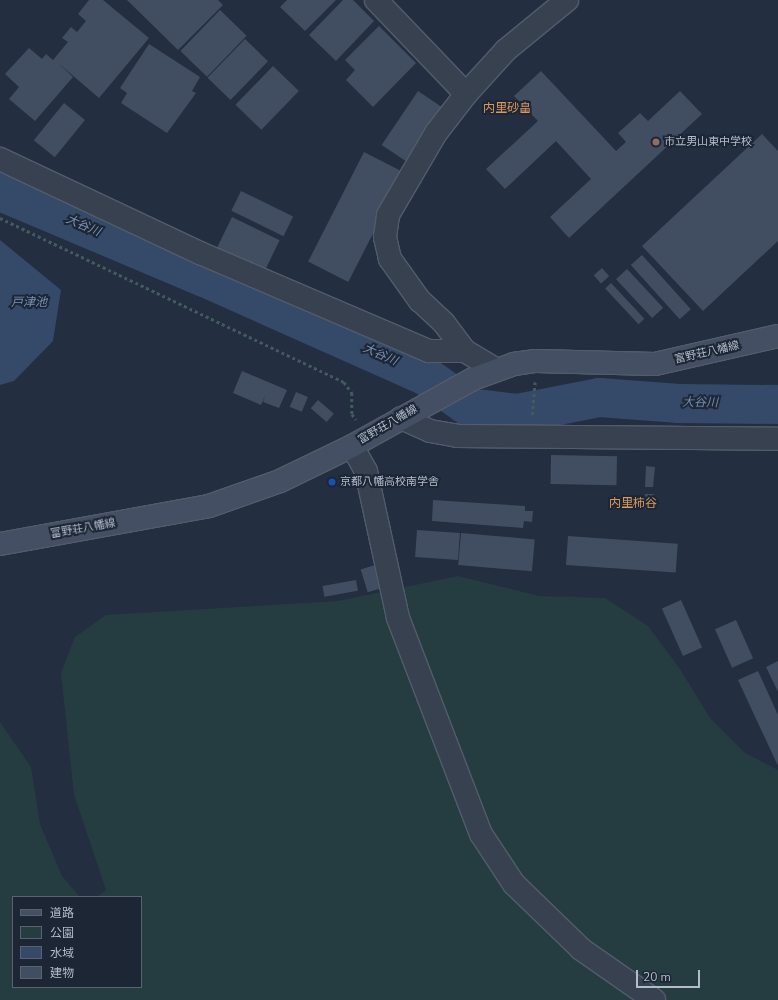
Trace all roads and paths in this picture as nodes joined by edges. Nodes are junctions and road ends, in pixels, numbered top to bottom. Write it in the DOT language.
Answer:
graph roads {
  1 [pos="376,0"];
  2 [pos="567,0"];
  3 [pos="466,94"];
  4 [pos="0,159"];
  5 [pos="0,218"];
  6 [pos="778,336"];
  7 [pos="465,351"];
  8 [pos="536,361"];
  9 [pos="495,369"];
  10 [pos="400,418"];
  11 [pos="530,437"];
  12 [pos="778,439"];
  13 [pos="360,441"];
  14 [pos="0,544"];
  15 [pos="654,1000"];
  1 -- 3 [label="street"];
  2 -- 3 [label="street"];
  3 -- 7 [label="street"];
  4 -- 7 [label="street"];
  5 -- 13 [label="path"];
  6 -- 8 [label="main road, 富野荘八幡線"];
  7 -- 9 [label="street"];
  8 -- 9 [label="main road, 富野荘八幡線"];
  8 -- 11 [label="path"];
  9 -- 10 [label="main road, 富野荘八幡線"];
  10 -- 11 [label="street"];
  10 -- 13 [label="main road, 富野荘八幡線"];
  11 -- 12 [label="street"];
  13 -- 14 [label="main road, 富野荘八幡線"];
  13 -- 15 [label="street"];
}
